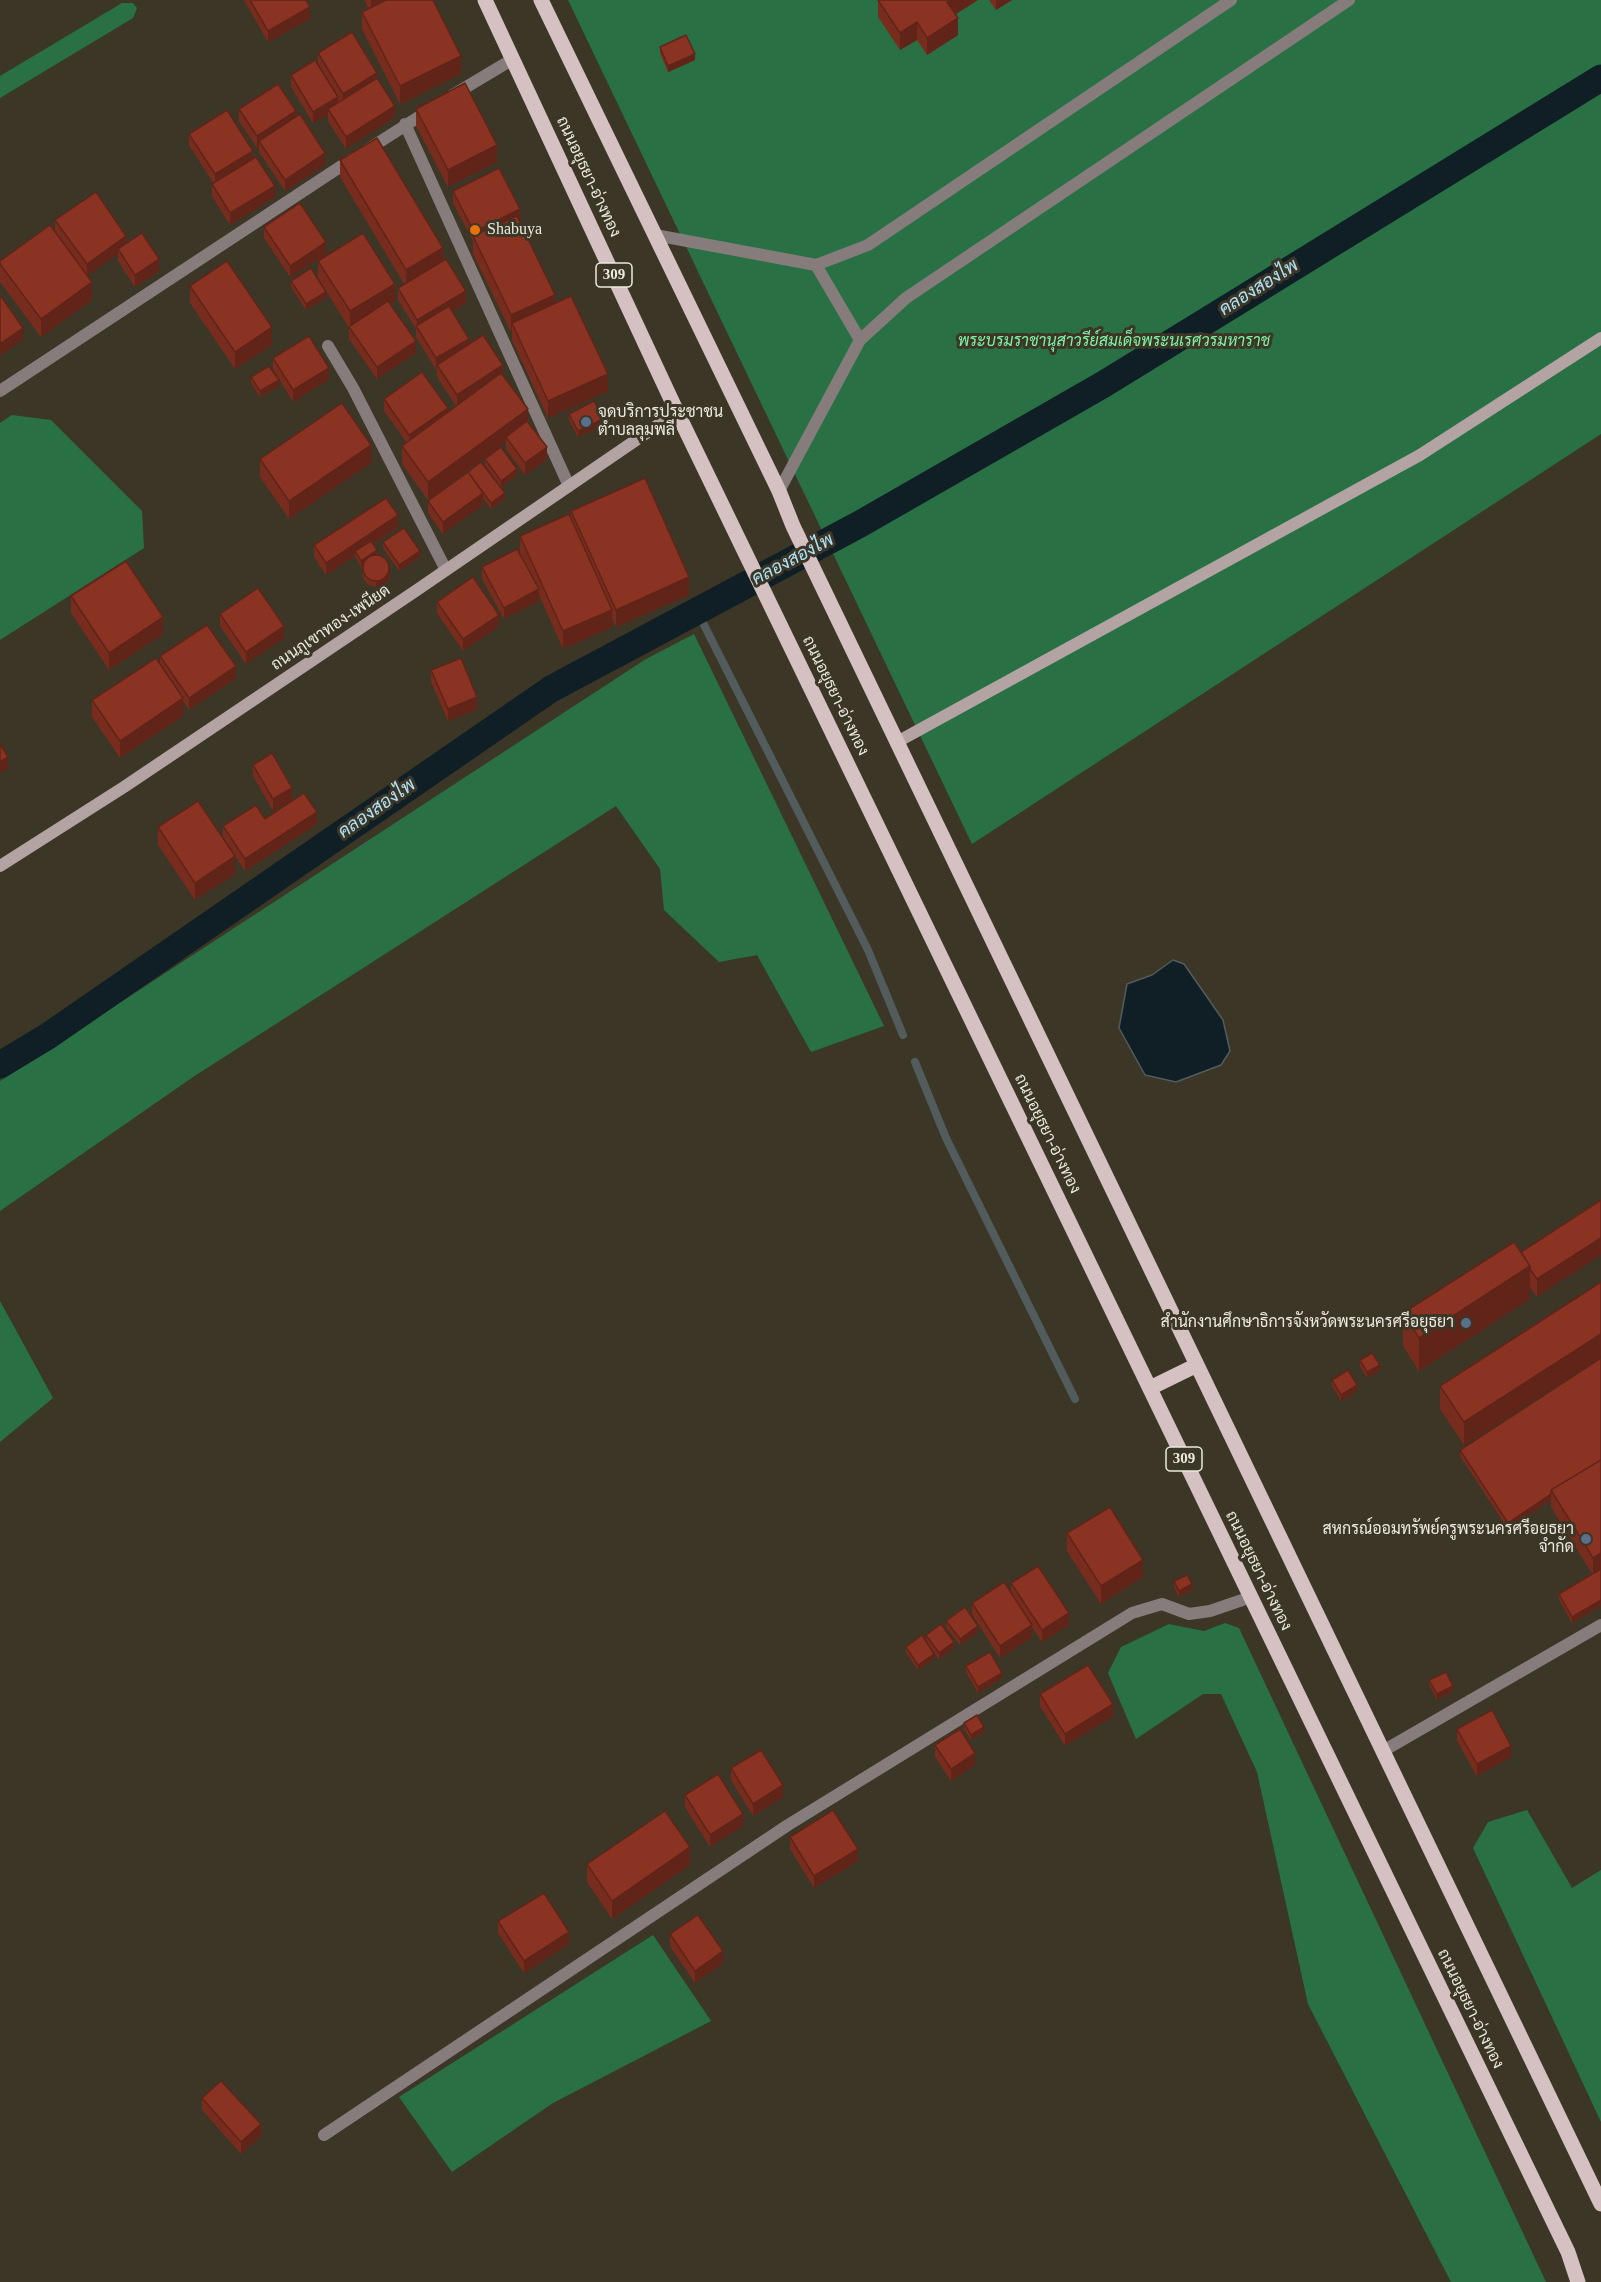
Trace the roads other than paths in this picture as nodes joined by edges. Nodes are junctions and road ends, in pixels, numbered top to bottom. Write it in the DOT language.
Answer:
graph roads {
  1 [pos="485,0"];
  2 [pos="541,0"];
  3 [pos="1231,0"];
  4 [pos="1350,0"];
  5 [pos="513,59"];
  6 [pos="405,124"];
  7 [pos="656,235"];
  8 [pos="816,264"];
  9 [pos="1601,338"];
  10 [pos="860,340"];
  11 [pos="328,346"];
  12 [pos="0,391"];
  13 [pos="677,412"];
  14 [pos="569,486"];
  15 [pos="779,491"];
  16 [pos="446,570"];
  17 [pos="897,742"];
  18 [pos="0,866"];
  19 [pos="1197,1365"];
  20 [pos="1150,1388"];
  21 [pos="1251,1597"];
  22 [pos="1601,1625"];
  23 [pos="1383,1751"];
  24 [pos="324,2135"];
  25 [pos="1601,2204"];
  26 [pos="1578,2282"];
  1 -- 5 [label="main road, ถนนอยุธยา-อ่างทอง / 309"];
  2 -- 7 [label="main road, ถนนอยุธยา-อ่างทอง"];
  3 -- 8 [label="street"];
  4 -- 10 [label="street"];
  5 -- 6 [label="street"];
  5 -- 13 [label="main road, ถนนอยุธยา-อ่างทอง / 309"];
  6 -- 12 [label="street"];
  6 -- 14 [label="street"];
  7 -- 8 [label="street"];
  7 -- 15 [label="main road, ถนนอยุธยา-อ่างทอง"];
  8 -- 10 [label="street"];
  9 -- 17 [label="street"];
  10 -- 15 [label="street"];
  11 -- 16 [label="street"];
  13 -- 14 [label="street, ถนนภูเขาทอง-เพนียด"];
  13 -- 20 [label="main road, ถนนอยุธยา-อ่างทอง / 309"];
  14 -- 16 [label="street, ถนนภูเขาทอง-เพนียด"];
  15 -- 17 [label="main road, ถนนอยุธยา-อ่างทอง"];
  16 -- 18 [label="street, ถนนภูเขาทอง-เพนียด"];
  17 -- 19 [label="main road, ถนนอยุธยา-อ่างทอง"];
  19 -- 20 [label="main road"];
  19 -- 23 [label="main road, ถนนอยุธยา-อ่างทอง"];
  20 -- 21 [label="main road, ถนนอยุธยา-อ่างทอง / 309"];
  21 -- 24 [label="street"];
  21 -- 26 [label="main road, ถนนอยุธยา-อ่างทอง / 309"];
  22 -- 23 [label="street"];
  23 -- 25 [label="main road, ถนนอยุธยา-อ่างทอง"];
}
